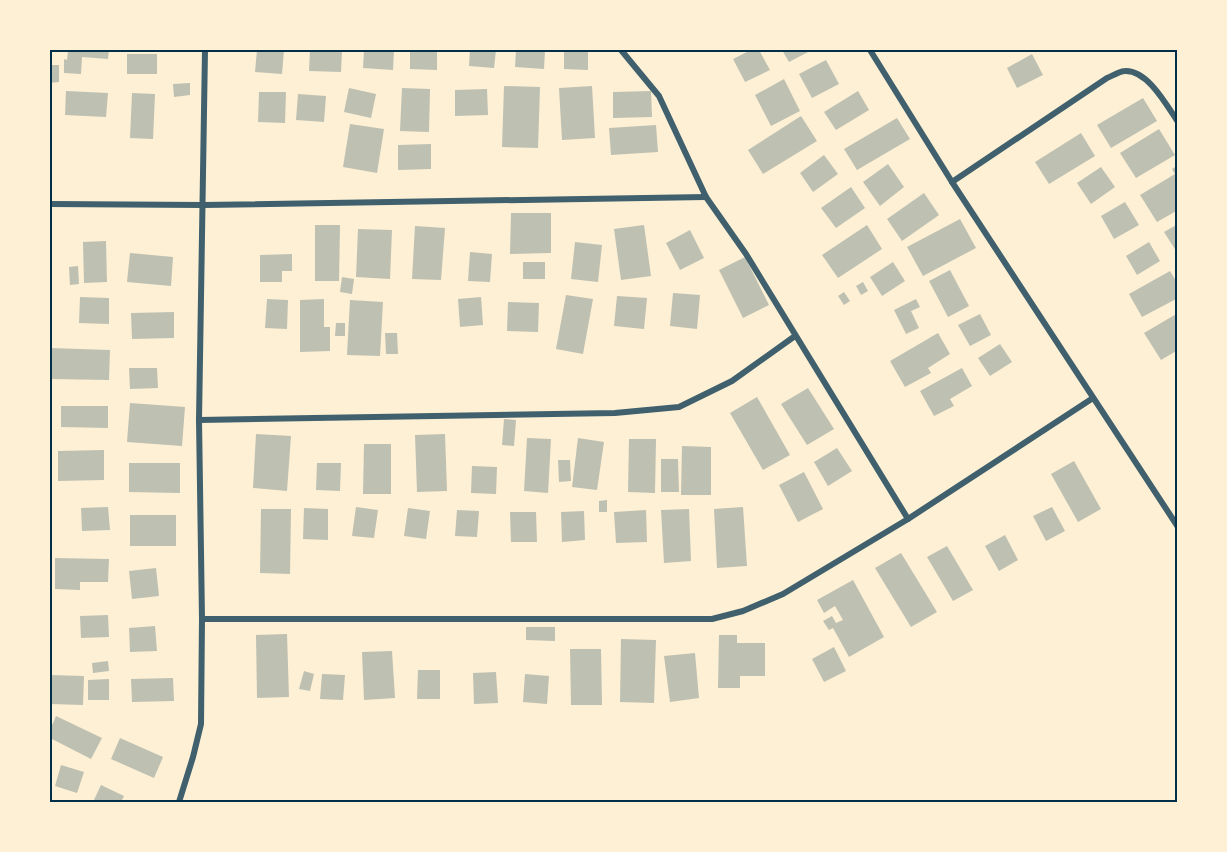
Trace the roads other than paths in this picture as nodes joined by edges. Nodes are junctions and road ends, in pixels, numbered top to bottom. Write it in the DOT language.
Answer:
graph roads {
  1 [pos="205,50"];
  2 [pos="621,50"];
  3 [pos="870,50"];
  4 [pos="1178,122"];
  5 [pos="952,182"];
  6 [pos="706,197"];
  7 [pos="50,204"];
  8 [pos="203,205"];
  9 [pos="795,336"];
  10 [pos="1092,398"];
  11 [pos="199,420"];
  12 [pos="908,519"];
  13 [pos="1178,527"];
  14 [pos="202,619"];
  15 [pos="179,802"];
  1 -- 8 [label="street"];
  2 -- 6 [label="street"];
  3 -- 5 [label="street"];
  4 -- 5 [label="street"];
  5 -- 10 [label="street"];
  6 -- 8 [label="street"];
  6 -- 9 [label="street"];
  7 -- 8 [label="street"];
  8 -- 11 [label="street"];
  9 -- 11 [label="street"];
  9 -- 12 [label="street"];
  10 -- 12 [label="street"];
  10 -- 13 [label="street"];
  11 -- 14 [label="street"];
  12 -- 14 [label="street"];
  14 -- 15 [label="street"];
}
